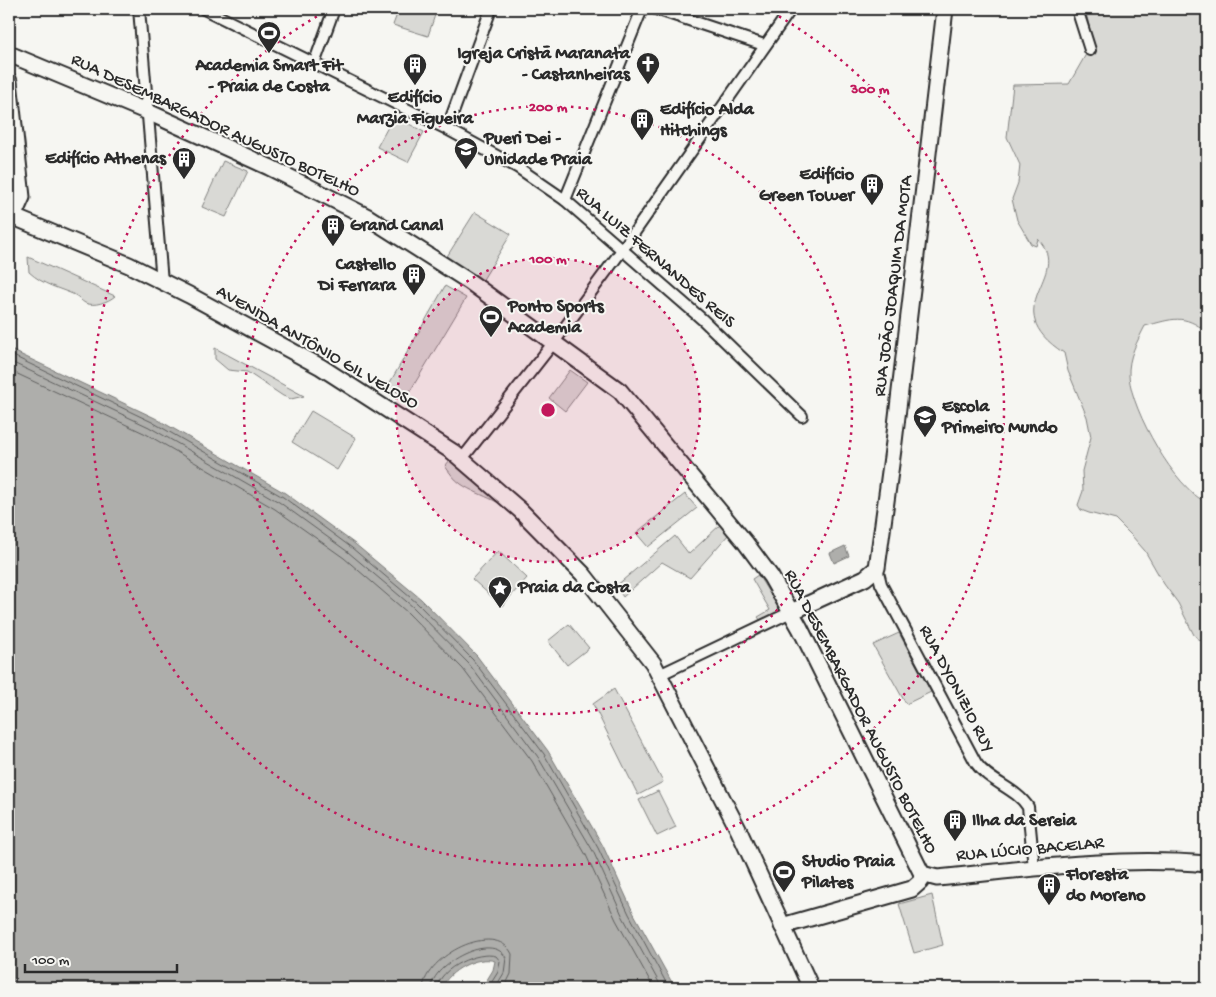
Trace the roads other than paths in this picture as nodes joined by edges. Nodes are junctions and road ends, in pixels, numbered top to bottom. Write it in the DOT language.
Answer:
graph roads {
  1 [pos="139,9"];
  2 [pos="204,9"];
  3 [pos="334,9"];
  4 [pos="491,9"];
  5 [pos="642,9"];
  6 [pos="656,9"];
  7 [pos="791,9"];
  8 [pos="945,9"];
  9 [pos="1077,9"];
  10 [pos="764,45"];
  11 [pos="1090,50"];
  12 [pos="9,54"];
  13 [pos="314,64"];
  14 [pos="9,81"];
  15 [pos="148,112"];
  16 [pos="447,129"];
  17 [pos="565,200"];
  18 [pos="11,216"];
  19 [pos="622,250"];
  20 [pos="162,282"];
  21 [pos="554,342"];
  22 [pos="802,416"];
  23 [pos="462,459"];
  24 [pos="877,568"];
  25 [pos="791,612"];
  26 [pos="659,675"];
  27 [pos="1207,864"];
  28 [pos="1034,868"];
  29 [pos="922,874"];
  30 [pos="782,926"];
  31 [pos="811,988"];
  1 -- 15 [label="street"];
  2 -- 13 [label="street, RUA LUIZ FERNANDES REIS"];
  3 -- 13 [label="street"];
  4 -- 16 [label="street"];
  5 -- 17 [label="street"];
  6 -- 10 [label="street"];
  7 -- 10 [label="street"];
  8 -- 24 [label="street, RUA JOÃO JOAQUIM DA MOTA"];
  9 -- 11 [label="street"];
  10 -- 19 [label="street"];
  12 -- 15 [label="street, RUA DESEMBARGADOR AUGUSTO BOTELHO"];
  13 -- 16 [label="street, RUA LUIZ FERNANDES REIS"];
  14 -- 18 [label="street"];
  15 -- 20 [label="street"];
  15 -- 21 [label="street, RUA DESEMBARGADOR AUGUSTO BOTELHO"];
  16 -- 17 [label="street, RUA LUIZ FERNANDES REIS"];
  17 -- 19 [label="street, RUA LUIZ FERNANDES REIS"];
  18 -- 20 [label="street, AVENIDA ANTÔNIO GIL VELOSO"];
  19 -- 21 [label="street"];
  19 -- 22 [label="street, RUA LUIZ FERNANDES REIS"];
  20 -- 23 [label="street, AVENIDA ANTÔNIO GIL VELOSO"];
  21 -- 23 [label="street"];
  21 -- 25 [label="street, RUA DESEMBARGADOR AUGUSTO BOTELHO"];
  23 -- 26 [label="street, AVENIDA ANTÔNIO GIL VELOSO"];
  24 -- 25 [label="street"];
  24 -- 28 [label="street, RUA DYONIZIO RUY"];
  25 -- 26 [label="street"];
  25 -- 29 [label="street, RUA DESEMBARGADOR AUGUSTO BOTELHO"];
  26 -- 30 [label="street, AVENIDA ANTÔNIO GIL VELOSO"];
  27 -- 28 [label="street, RUA LÚCIO BACELAR"];
  28 -- 29 [label="street, RUA LÚCIO BACELAR"];
  29 -- 30 [label="street"];
  30 -- 31 [label="street, AVENIDA ANTÔNIO GIL VELOSO"];
}
